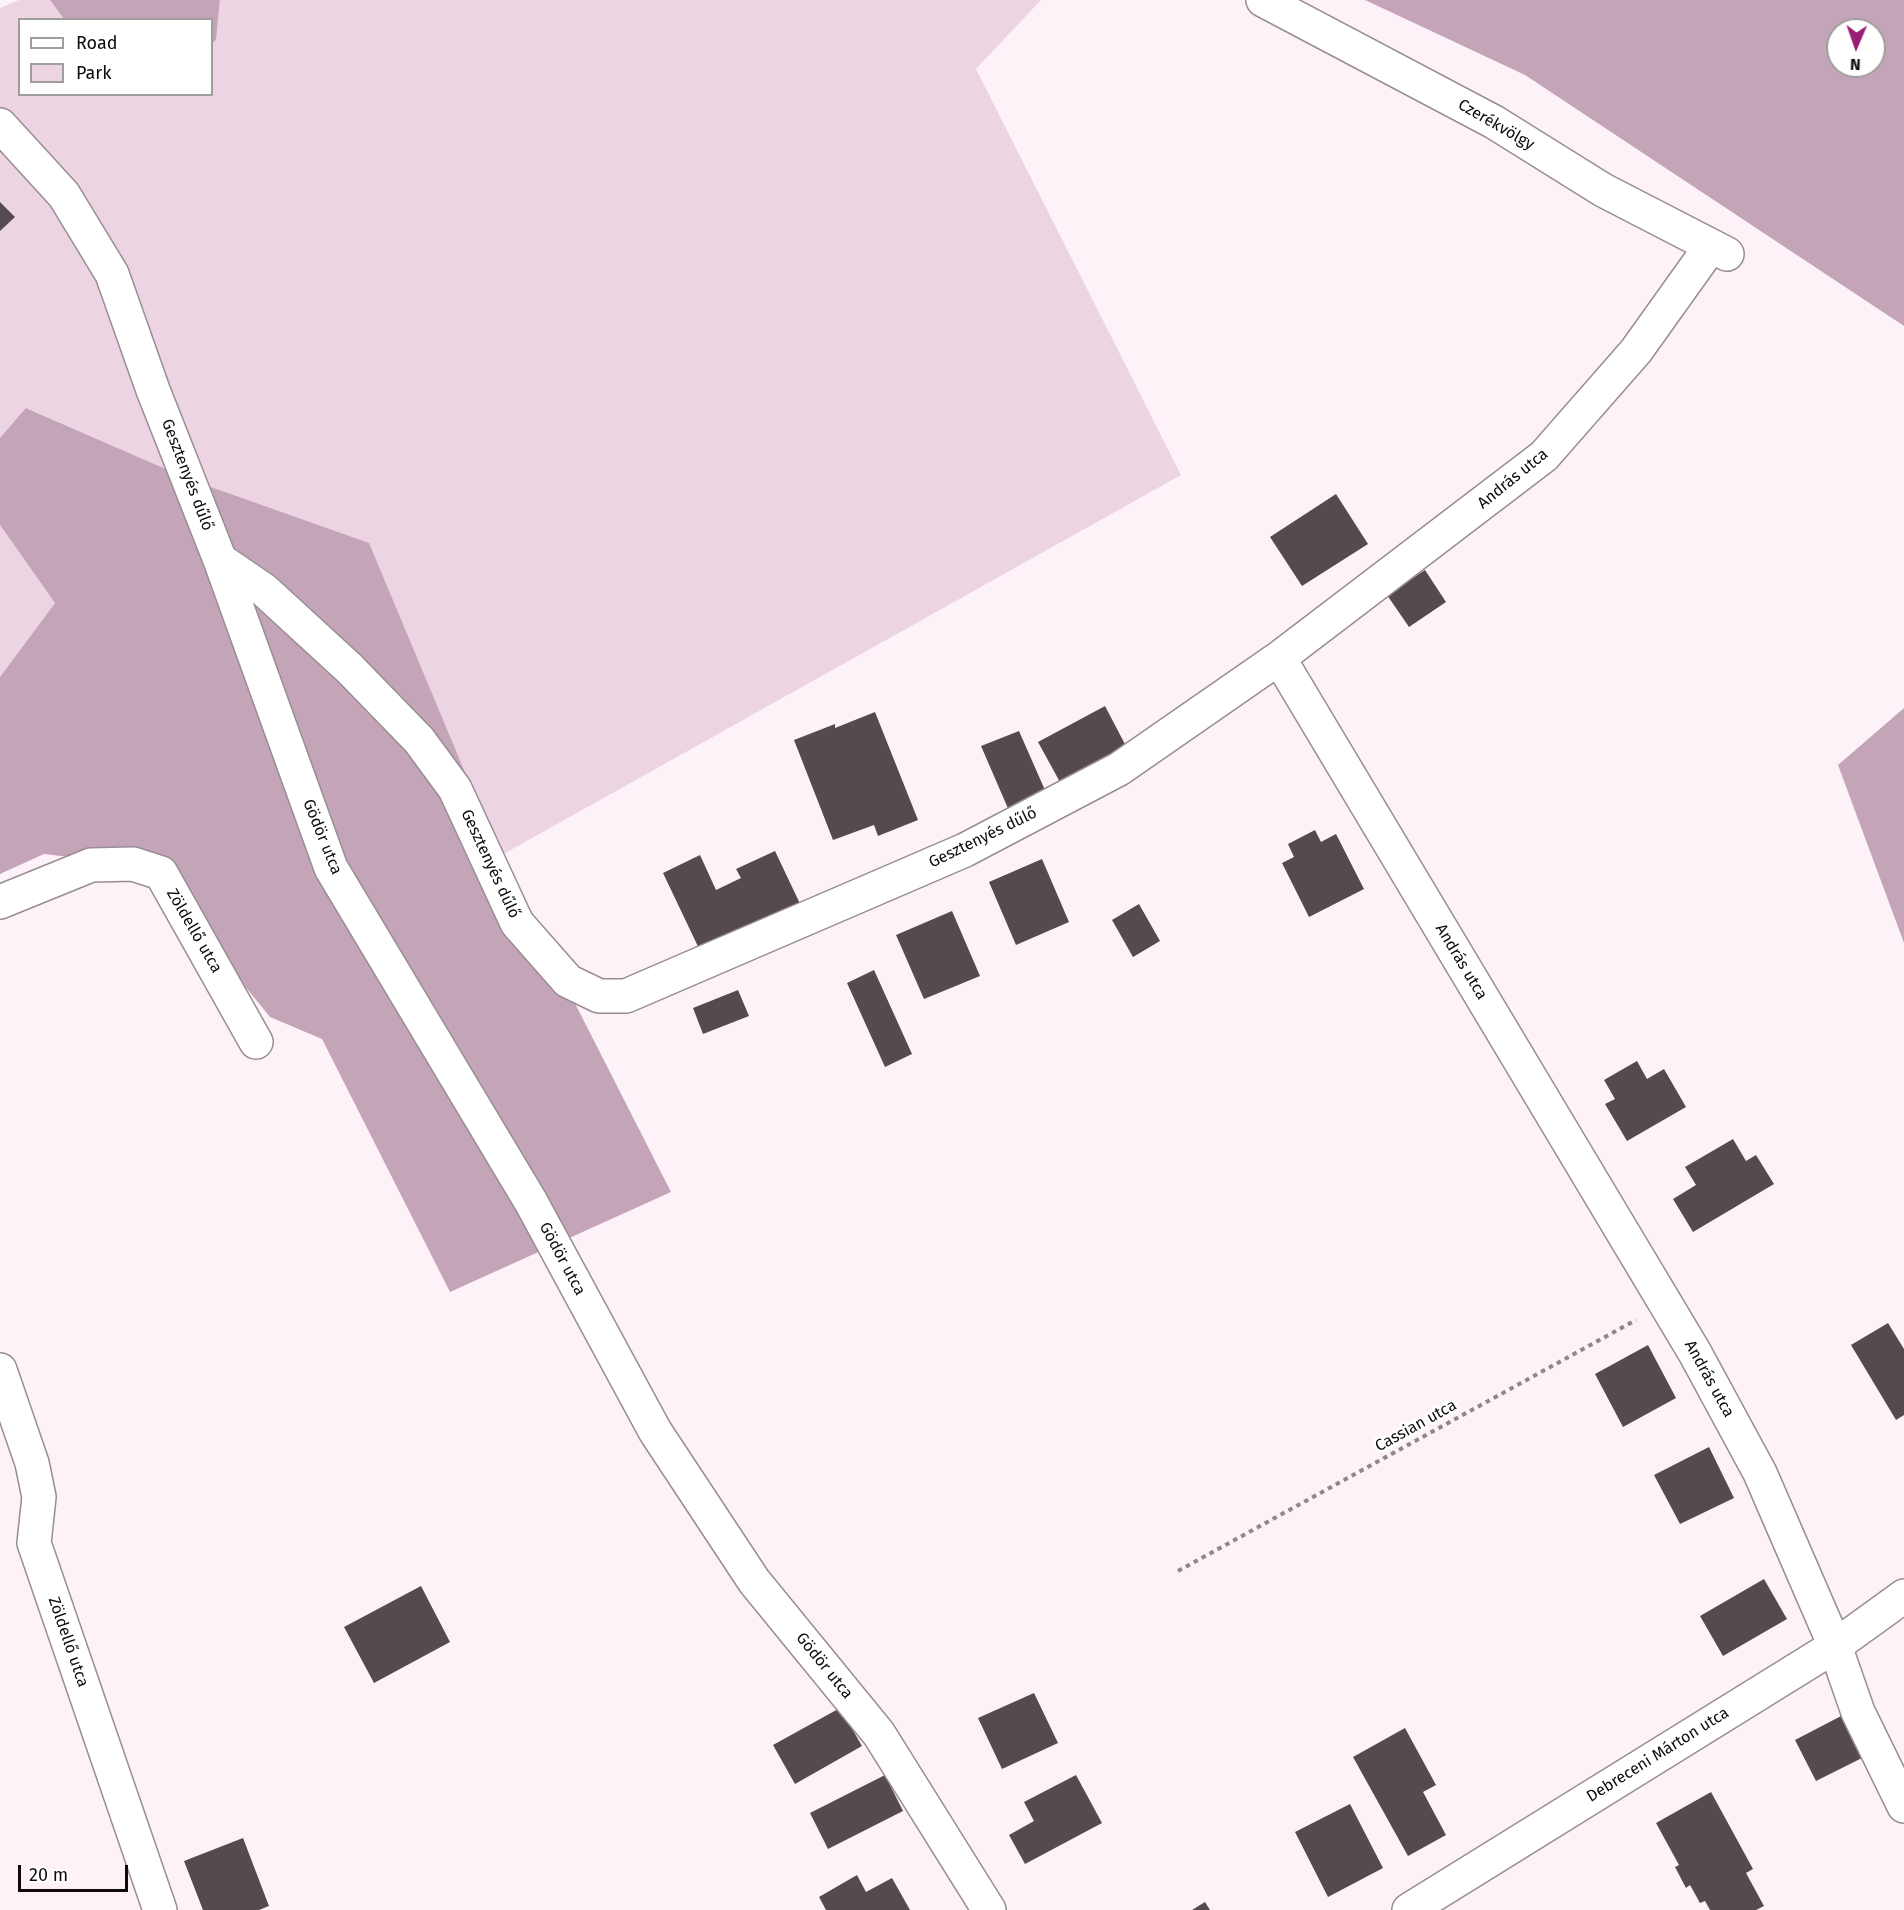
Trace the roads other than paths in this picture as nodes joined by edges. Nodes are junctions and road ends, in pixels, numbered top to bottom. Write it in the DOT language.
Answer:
graph roads {
  1 [pos="1263,0"];
  2 [pos="0,125"];
  3 [pos="1719,250"];
  4 [pos="220,560"];
  5 [pos="1279,658"];
  6 [pos="0,902"];
  7 [pos="256,1042"];
  8 [pos="0,1370"];
  9 [pos="1904,1596"];
  10 [pos="1835,1646"];
  11 [pos="1904,1806"];
  12 [pos="160,1910"];
  13 [pos="989,1910"];
  14 [pos="1409,1910"];
  1 -- 3 [label="street, Czerékvölgy"];
  2 -- 4 [label="street, Gesztenyés dűlő"];
  3 -- 5 [label="street, András utca"];
  4 -- 5 [label="street, Gesztenyés dűlő"];
  4 -- 13 [label="street, Gödör utca"];
  5 -- 10 [label="street, András utca"];
  6 -- 7 [label="street, Zöldellő utca"];
  8 -- 12 [label="street, Zöldellő utca"];
  9 -- 10 [label="street, Debreceni Márton utca"];
  10 -- 11 [label="street, András utca"];
  10 -- 14 [label="street, Debreceni Márton utca"];
}
